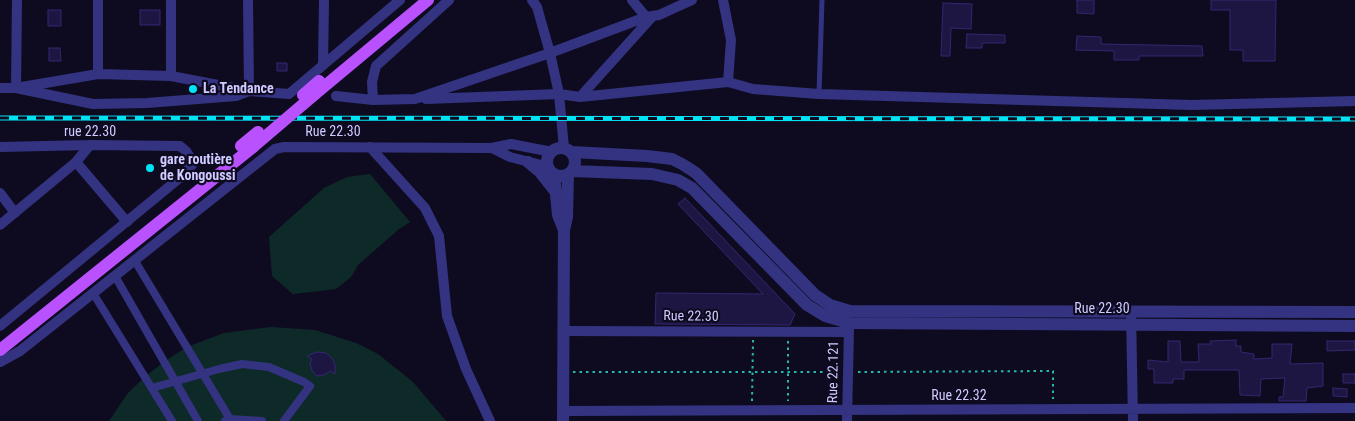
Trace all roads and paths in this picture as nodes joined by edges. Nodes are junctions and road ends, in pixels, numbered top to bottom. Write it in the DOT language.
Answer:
graph roads {
  1 [pos="17,0"];
  2 [pos="98,0"];
  3 [pos="171,0"];
  4 [pos="248,0"];
  5 [pos="324,0"];
  6 [pos="400,0"];
  7 [pos="414,0"];
  8 [pos="428,0"];
  9 [pos="449,0"];
  10 [pos="532,0"];
  11 [pos="632,0"];
  12 [pos="692,0"];
  13 [pos="723,0"];
  14 [pos="822,0"];
  15 [pos="649,17"];
  16 [pos="550,53"];
  17 [pos="323,65"];
  18 [pos="98,74"];
  19 [pos="170,76"];
  20 [pos="728,82"];
  21 [pos="0,88"];
  22 [pos="16,88"];
  23 [pos="249,92"];
  24 [pos="559,94"];
  25 [pos="819,94"];
  26 [pos="308,95"];
  27 [pos="336,96"];
  28 [pos="580,97"];
  29 [pos="415,99"];
  30 [pos="374,100"];
  31 [pos="1355,101"];
  32 [pos="90,145"];
  33 [pos="247,146"];
  34 [pos="0,147"];
  35 [pos="370,147"];
  36 [pos="492,148"];
  37 [pos="563,151"];
  38 [pos="76,162"];
  39 [pos="528,162"];
  40 [pos="551,170"];
  41 [pos="570,173"];
  42 [pos="0,193"];
  43 [pos="556,193"];
  44 [pos="15,213"];
  45 [pos="127,222"];
  46 [pos="0,225"];
  47 [pos="564,230"];
  48 [pos="135,261"];
  49 [pos="115,276"];
  50 [pos="93,293"];
  51 [pos="1131,311"];
  52 [pos="1355,312"];
  53 [pos="849,322"];
  54 [pos="1131,325"];
  55 [pos="0,326"];
  56 [pos="1355,326"];
  57 [pos="563,331"];
  58 [pos="753,333"];
  59 [pos="788,333"];
  60 [pos="0,340"];
  61 [pos="0,350"];
  62 [pos="0,362"];
  63 [pos="563,372"];
  64 [pos="753,372"];
  65 [pos="788,372"];
  66 [pos="847,372"];
  67 [pos="204,374"];
  68 [pos="176,382"];
  69 [pos="152,388"];
  70 [pos="1132,408"];
  71 [pos="1355,408"];
  72 [pos="1053,409"];
  73 [pos="752,410"];
  74 [pos="788,410"];
  75 [pos="847,410"];
  76 [pos="563,416"];
  77 [pos="228,420"];
  78 [pos="172,421"];
  79 [pos="198,421"];
  80 [pos="262,421"];
  81 [pos="284,421"];
  82 [pos="490,421"];
  83 [pos="848,421"];
  84 [pos="1132,421"];
  1 -- 22 [label="street"];
  2 -- 18 [label="street"];
  3 -- 19 [label="street"];
  4 -- 23 [label="street"];
  5 -- 17 [label="street"];
  6 -- 17 [label="street"];
  7 -- 26 [label="main road"];
  8 -- 26 [label="main road"];
  9 -- 30 [label="street"];
  10 -- 16 [label="street"];
  11 -- 15 [label="street"];
  12 -- 15 [label="street"];
  13 -- 20 [label="street"];
  14 -- 25 [label="lane"];
  15 -- 16 [label="street"];
  15 -- 28 [label="street"];
  16 -- 24 [label="street"];
  16 -- 29 [label="street"];
  17 -- 23 [label="street"];
  18 -- 19 [label="street"];
  18 -- 22 [label="street"];
  19 -- 23 [label="street"];
  20 -- 25 [label="street"];
  20 -- 28 [label="street"];
  21 -- 22 [label="street"];
  22 -- 23 [label="street"];
  24 -- 28 [label="street"];
  24 -- 29 [label="street"];
  24 -- 37 [label="street"];
  25 -- 31 [label="street"];
  26 -- 33 [label="main road, bridge"];
  27 -- 30 [label="street"];
  29 -- 30 [label="street"];
  32 -- 34 [label="street, rue 22.30"];
  32 -- 38 [label="street"];
  32 -- 45 [label="street, rue 22.30"];
  33 -- 60 [label="main road"];
  33 -- 61 [label="main road"];
  35 -- 36 [label="street, Rue 22.30"];
  35 -- 48 [label="street, Rue 22.30"];
  35 -- 82 [label="street"];
  36 -- 37 [label="street, Rue 22.30"];
  36 -- 39 [label="street"];
  37 -- 40 [label="street"];
  37 -- 41 [label="street"];
  37 -- 53 [label="street"];
  38 -- 44 [label="street"];
  38 -- 45 [label="street"];
  39 -- 40 [label="street"];
  39 -- 43 [label="street"];
  40 -- 41 [label="street"];
  40 -- 43 [label="street"];
  41 -- 47 [label="street"];
  41 -- 53 [label="street"];
  42 -- 44 [label="street"];
  43 -- 47 [label="street"];
  44 -- 46 [label="street"];
  45 -- 55 [label="street"];
  47 -- 57 [label="street"];
  48 -- 49 [label="street, Rue 22.30"];
  48 -- 67 [label="street"];
  49 -- 50 [label="street, Rue 22.30"];
  49 -- 68 [label="street"];
  50 -- 62 [label="street, Rue 22.30"];
  50 -- 69 [label="street"];
  51 -- 52 [label="street, Rue 22.30"];
  51 -- 53 [label="street, Rue 22.30"];
  51 -- 54 [label="street"];
  53 -- 54 [label="street, Rue 22.30"];
  53 -- 59 [label="street, Rue 22.30"];
  53 -- 66 [label="street, Rue 22.121"];
  54 -- 56 [label="street, Rue 22.30"];
  54 -- 70 [label="street"];
  57 -- 58 [label="street, Rue 22.30"];
  57 -- 63 [label="street"];
  58 -- 59 [label="street, Rue 22.30"];
  58 -- 64 [label="path"];
  59 -- 65 [label="path"];
  63 -- 64 [label="path"];
  63 -- 76 [label="street"];
  64 -- 65 [label="path"];
  64 -- 73 [label="path"];
  65 -- 66 [label="path"];
  65 -- 74 [label="path"];
  66 -- 72 [label="path"];
  66 -- 75 [label="street, Rue 22.121"];
  67 -- 68 [label="street"];
  67 -- 77 [label="street"];
  67 -- 81 [label="street"];
  68 -- 69 [label="street"];
  68 -- 79 [label="street"];
  69 -- 78 [label="street"];
  70 -- 71 [label="street, Rue 22.32"];
  70 -- 72 [label="street, Rue 22.32"];
  70 -- 84 [label="street"];
  72 -- 75 [label="street, Rue 22.32"];
  73 -- 74 [label="street, Rue 22.32"];
  73 -- 76 [label="street, Rue 22.32"];
  74 -- 75 [label="street, Rue 22.32"];
  75 -- 83 [label="street, Rue 22.121"];
  77 -- 80 [label="street"];
}
